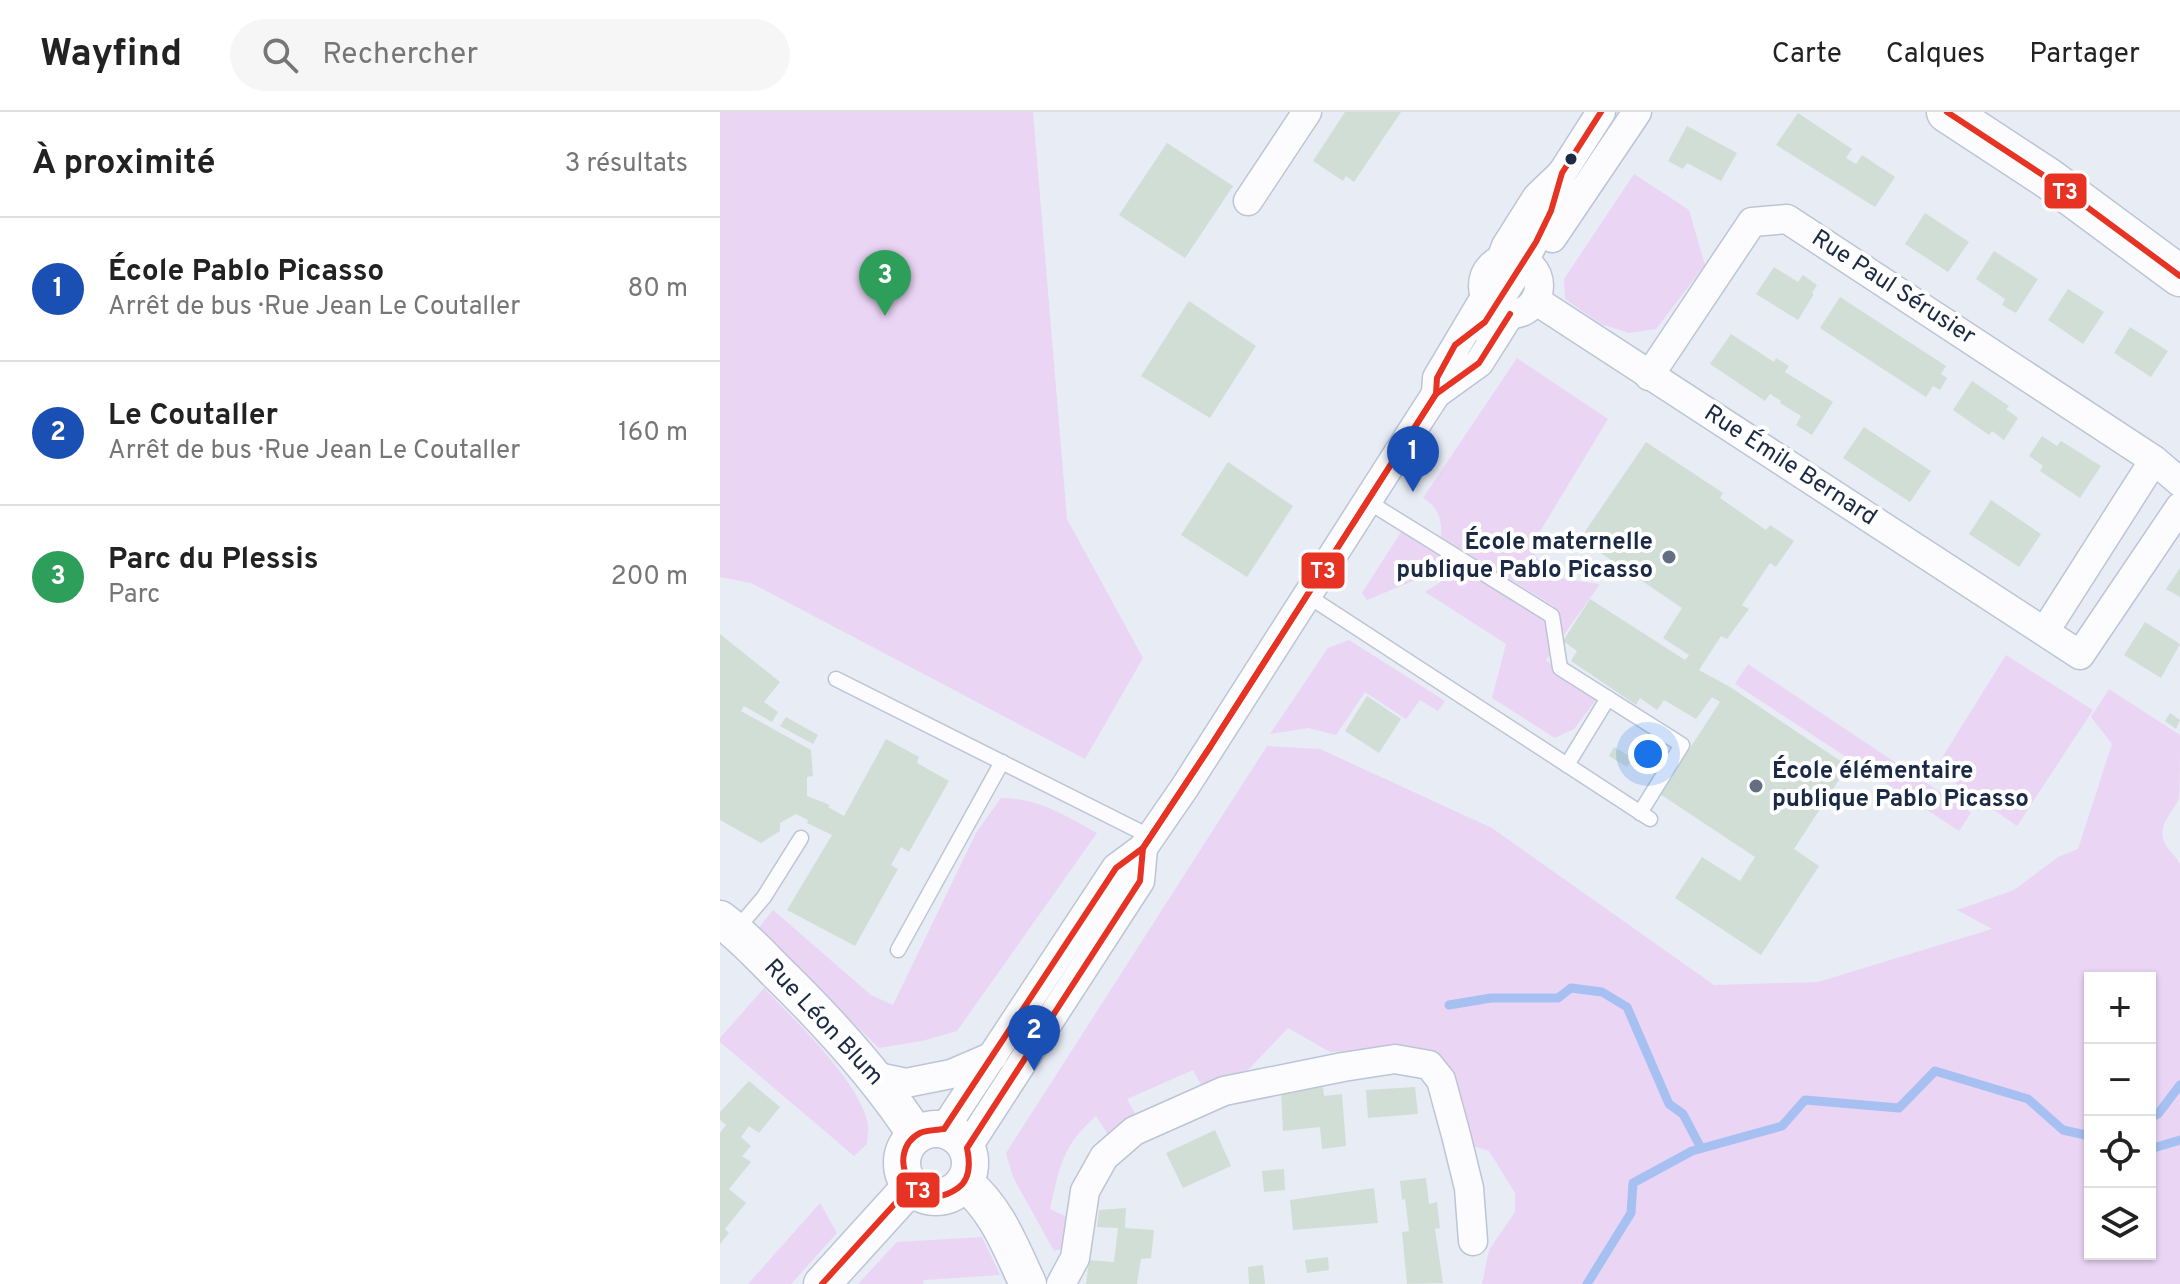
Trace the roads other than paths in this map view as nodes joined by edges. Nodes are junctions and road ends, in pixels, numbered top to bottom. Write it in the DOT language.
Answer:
graph roads {
  1 [pos="1307,112"];
  2 [pos="1601,112"];
  3 [pos="1637,112"];
  4 [pos="1947,112"];
  5 [pos="1562,173"];
  6 [pos="2049,179"];
  7 [pos="1248,201"];
  8 [pos="2180,254"];
  9 [pos="1527,267"];
  10 [pos="2180,276"];
  11 [pos="1493,309"];
  12 [pos="1649,376"];
  13 [pos="1436,394"];
  14 [pos="2154,460"];
  15 [pos="2180,482"];
  16 [pos="1367,501"];
  17 [pos="2180,507"];
  18 [pos="1308,596"];
  19 [pos="2045,631"];
  20 [pos="836,679"];
  21 [pos="1608,698"];
  22 [pos="1002,762"];
  23 [pos="1567,765"];
  24 [pos="801,838"];
  25 [pos="1147,842"];
  26 [pos="728,925"];
  27 [pos="898,950"];
  28 [pos="994,1056"];
  29 [pos="873,1076"];
  30 [pos="948,1149"];
  31 [pos="911,1186"];
  32 [pos="1473,1241"];
  33 [pos="822,1284"];
  34 [pos="1028,1284"];
  35 [pos="1061,1284"];
  1 -- 7 [label="street"];
  2 -- 5 [label="street"];
  3 -- 9 [label="street"];
  4 -- 6 [label="main road"];
  5 -- 9 [label="street"];
  5 -- 9 [label="street"];
  6 -- 8 [label="main road"];
  6 -- 10 [label="main road"];
  9 -- 11 [label="street"];
  9 -- 11 [label="street"];
  9 -- 12 [label="street, Rue Émile Bernard"];
  11 -- 13 [label="street"];
  11 -- 13 [label="street"];
  12 -- 14 [label="street, Rue Paul Sérusier"];
  12 -- 19 [label="street, Rue Émile Bernard"];
  13 -- 16 [label="street"];
  14 -- 15 [label="street, Rue Paul Sérusier"];
  14 -- 19 [label="street"];
  16 -- 18 [label="street"];
  16 -- 21 [label="lane"];
  17 -- 19 [label="street, Rue Émile Bernard"];
  18 -- 23 [label="lane"];
  18 -- 25 [label="street"];
  20 -- 22 [label="lane"];
  21 -- 23 [label="lane"];
  21 -- 23 [label="lane"];
  22 -- 25 [label="lane"];
  22 -- 27 [label="lane"];
  24 -- 26 [label="lane"];
  25 -- 28 [label="street"];
  25 -- 30 [label="street"];
  26 -- 29 [label="street, Rue Léon Blum"];
  28 -- 29 [label="street"];
  28 -- 30 [label="street"];
  29 -- 30 [label="street, Rue Léon Blum"];
  30 -- 31 [label="street"];
  30 -- 31 [label="street"];
  30 -- 34 [label="street, Rue Léon Blum"];
  31 -- 33 [label="street"];
  32 -- 35 [label="street"];
}
